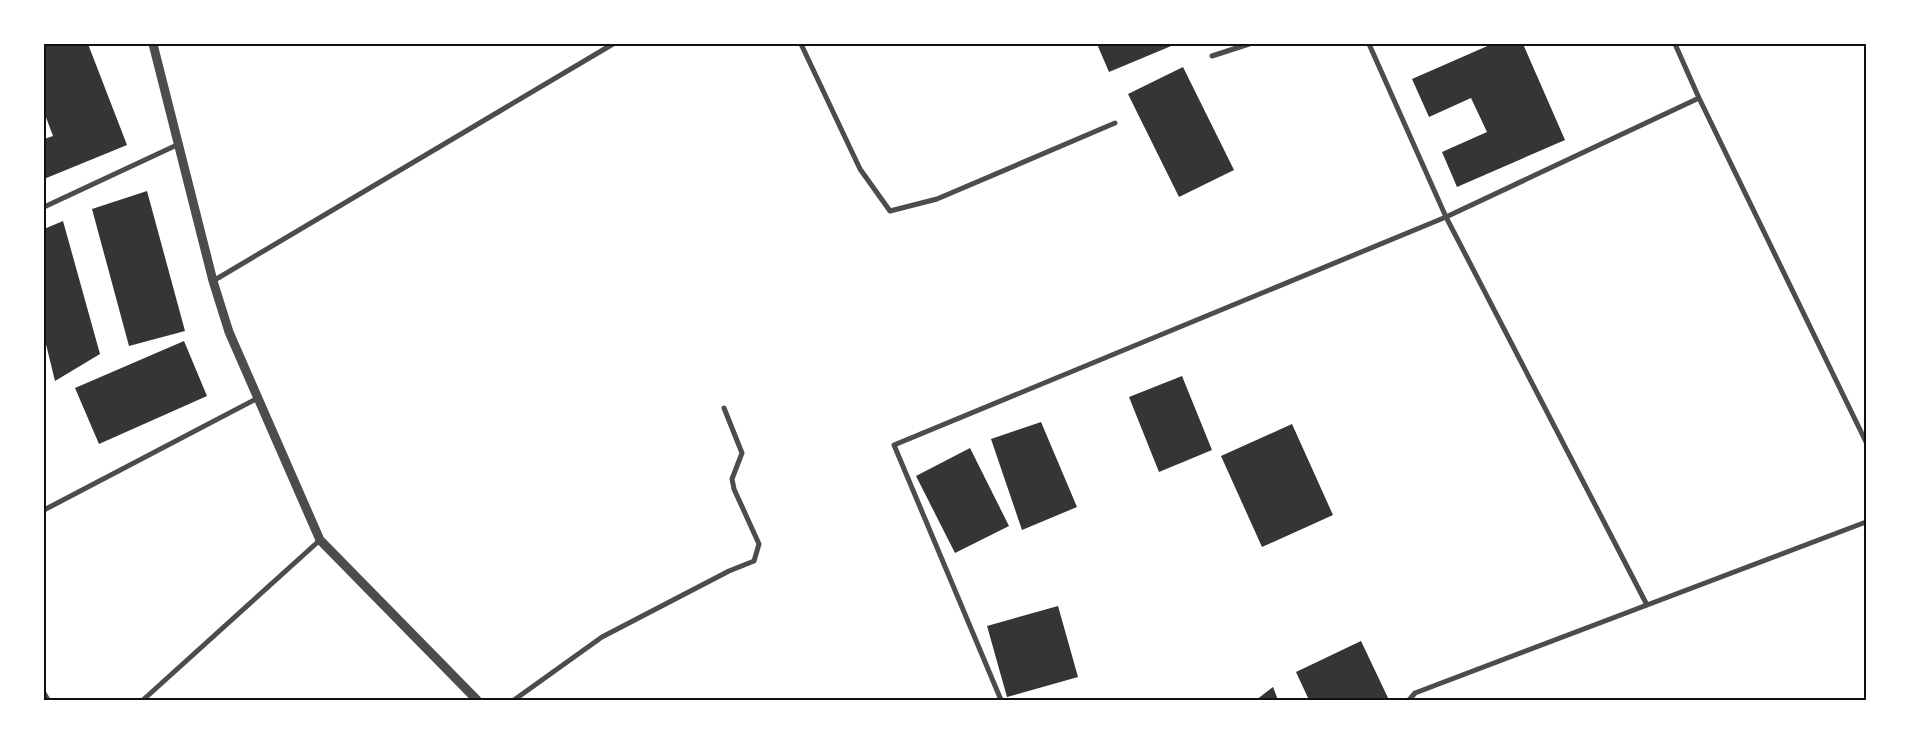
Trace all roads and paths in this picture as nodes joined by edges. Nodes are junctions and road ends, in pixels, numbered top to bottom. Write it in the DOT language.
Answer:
graph roads {
  1 [pos="153,44"];
  2 [pos="613,44"];
  3 [pos="801,44"];
  4 [pos="1250,44"];
  5 [pos="1369,44"];
  6 [pos="1675,44"];
  7 [pos="1212,56"];
  8 [pos="1699,98"];
  9 [pos="1115,123"];
  10 [pos="180,144"];
  11 [pos="44,207"];
  12 [pos="1446,217"];
  13 [pos="213,281"];
  14 [pos="258,398"];
  15 [pos="724,408"];
  16 [pos="1866,442"];
  17 [pos="44,510"];
  18 [pos="1866,522"];
  19 [pos="320,540"];
  20 [pos="1647,605"];
  21 [pos="44,693"];
  22 [pos="48,700"];
  23 [pos="143,700"];
  24 [pos="477,700"];
  25 [pos="514,700"];
  26 [pos="1001,700"];
  27 [pos="1408,700"];
  1 -- 10 [label="street"];
  2 -- 13 [label="street"];
  3 -- 9 [label="street"];
  4 -- 7 [label="street"];
  5 -- 12 [label="street"];
  6 -- 8 [label="street"];
  8 -- 12 [label="street"];
  8 -- 16 [label="street"];
  10 -- 11 [label="street"];
  10 -- 13 [label="street"];
  12 -- 20 [label="street"];
  12 -- 26 [label="street"];
  13 -- 14 [label="street"];
  14 -- 17 [label="street"];
  14 -- 19 [label="street"];
  15 -- 25 [label="street"];
  18 -- 20 [label="street"];
  19 -- 23 [label="street"];
  19 -- 24 [label="street"];
  20 -- 27 [label="street"];
  21 -- 22 [label="street"];
}
